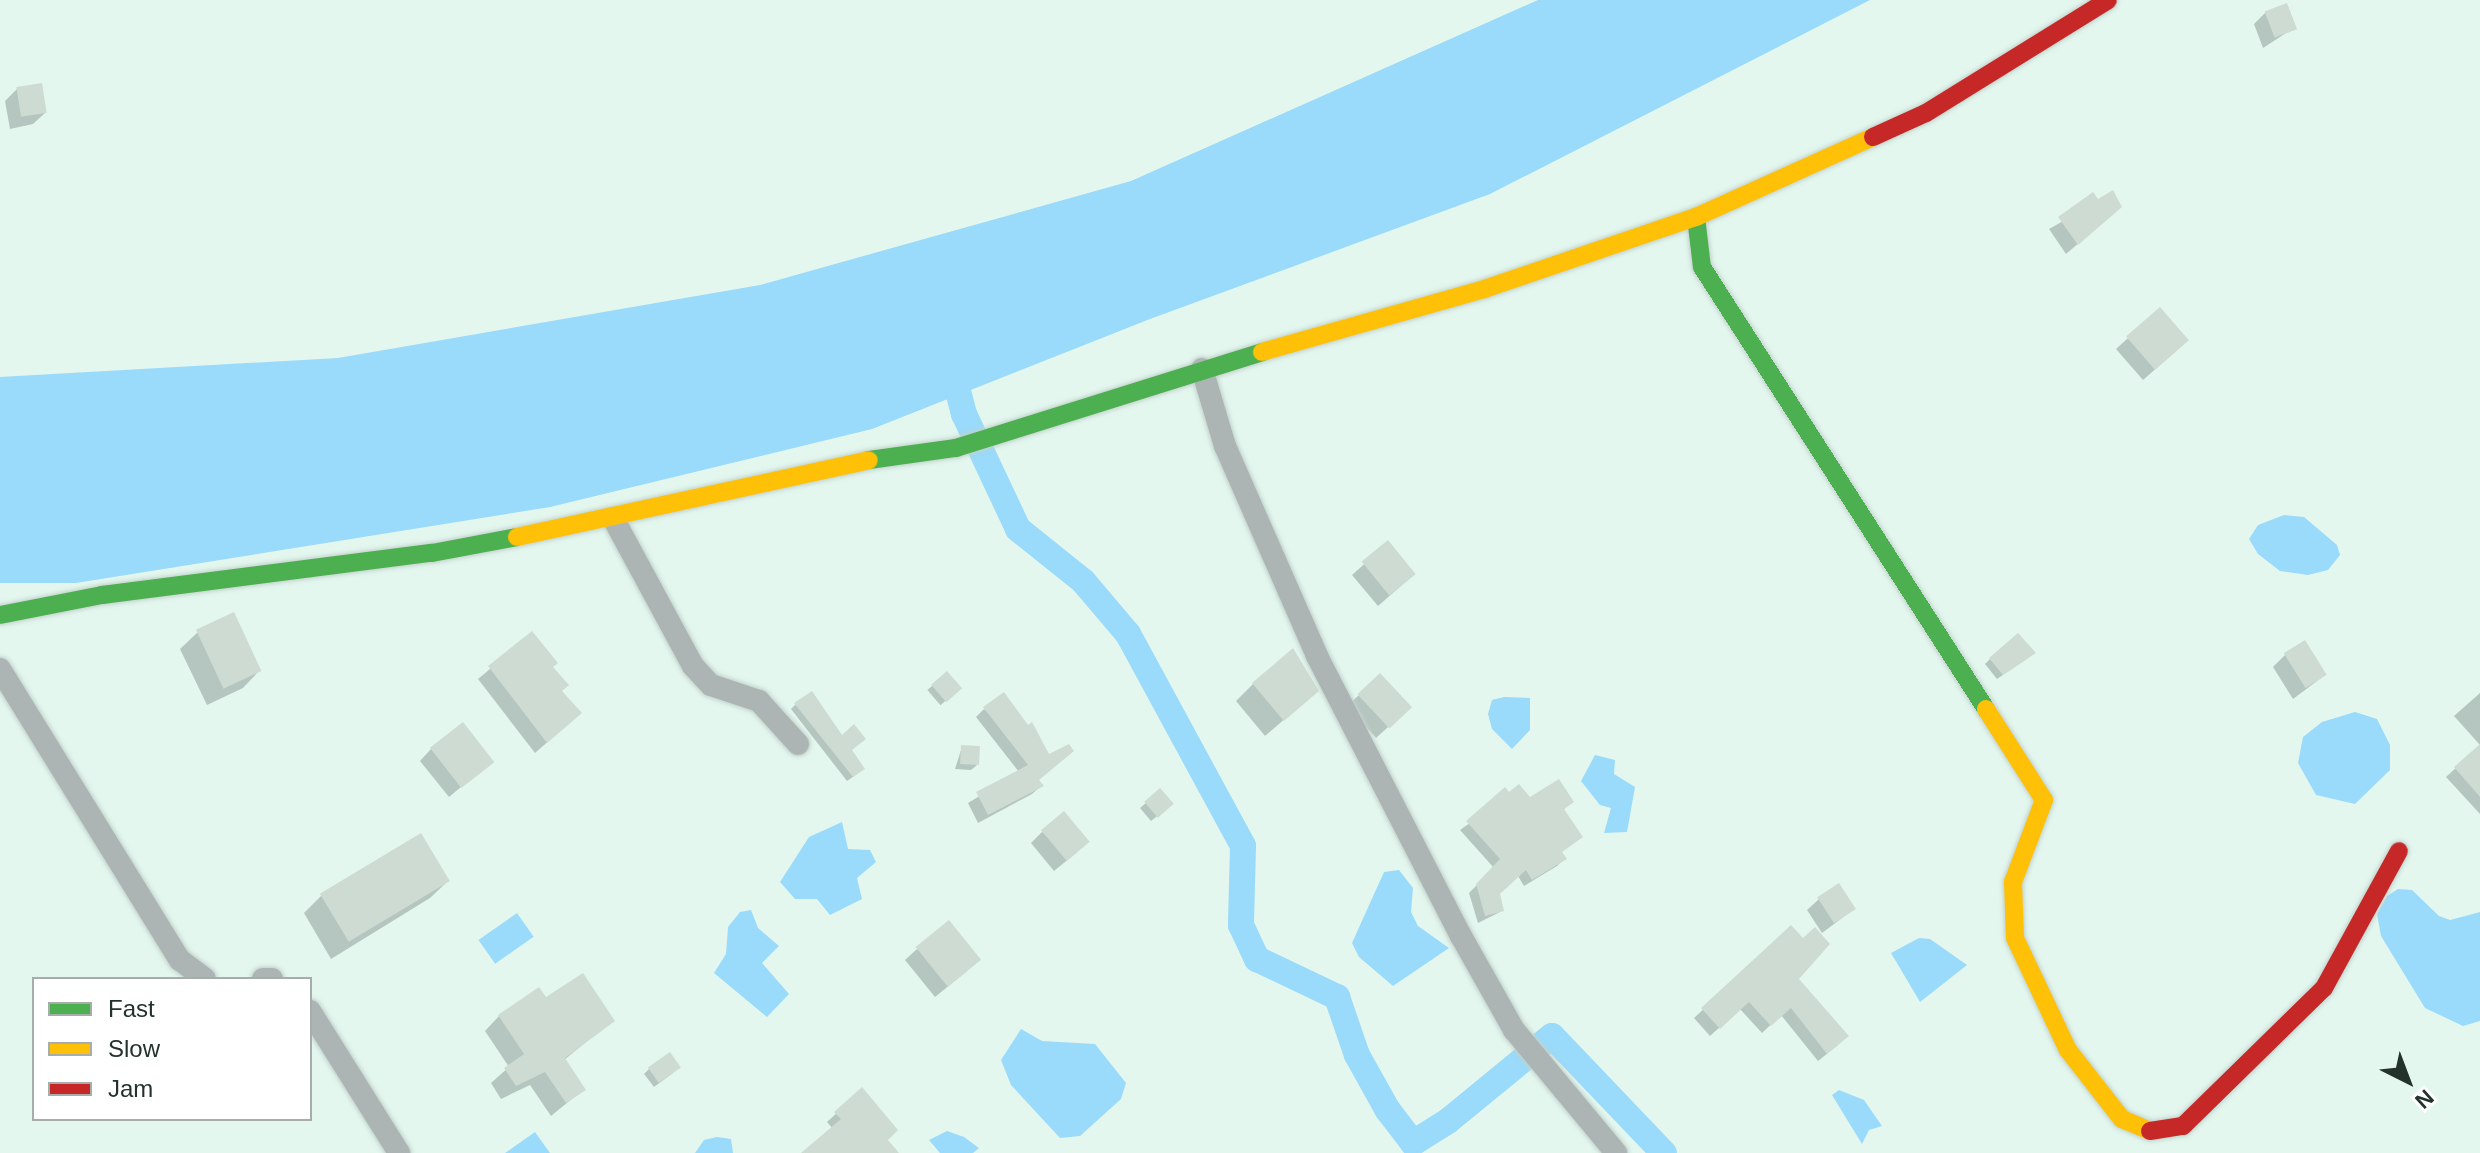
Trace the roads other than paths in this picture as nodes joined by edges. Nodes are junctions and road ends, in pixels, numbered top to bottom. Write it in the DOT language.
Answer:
graph roads {
  1 [pos="2108,0"];
  2 [pos="1696,217"];
  3 [pos="1202,369"];
  4 [pos="613,518"];
  5 [pos="0,615"];
  6 [pos="0,669"];
  7 [pos="798,744"];
  8 [pos="2399,851"];
  9 [pos="202,977"];
  10 [pos="312,1014"];
  11 [pos="399,1153"];
  12 [pos="1616,1153"];
  1 -- 2 [label="street"];
  2 -- 3 [label="street"];
  2 -- 8 [label="street"];
  3 -- 4 [label="street"];
  3 -- 12 [label="street"];
  4 -- 5 [label="street"];
  4 -- 7 [label="street"];
  6 -- 9 [label="street"];
  10 -- 11 [label="street"];
}
